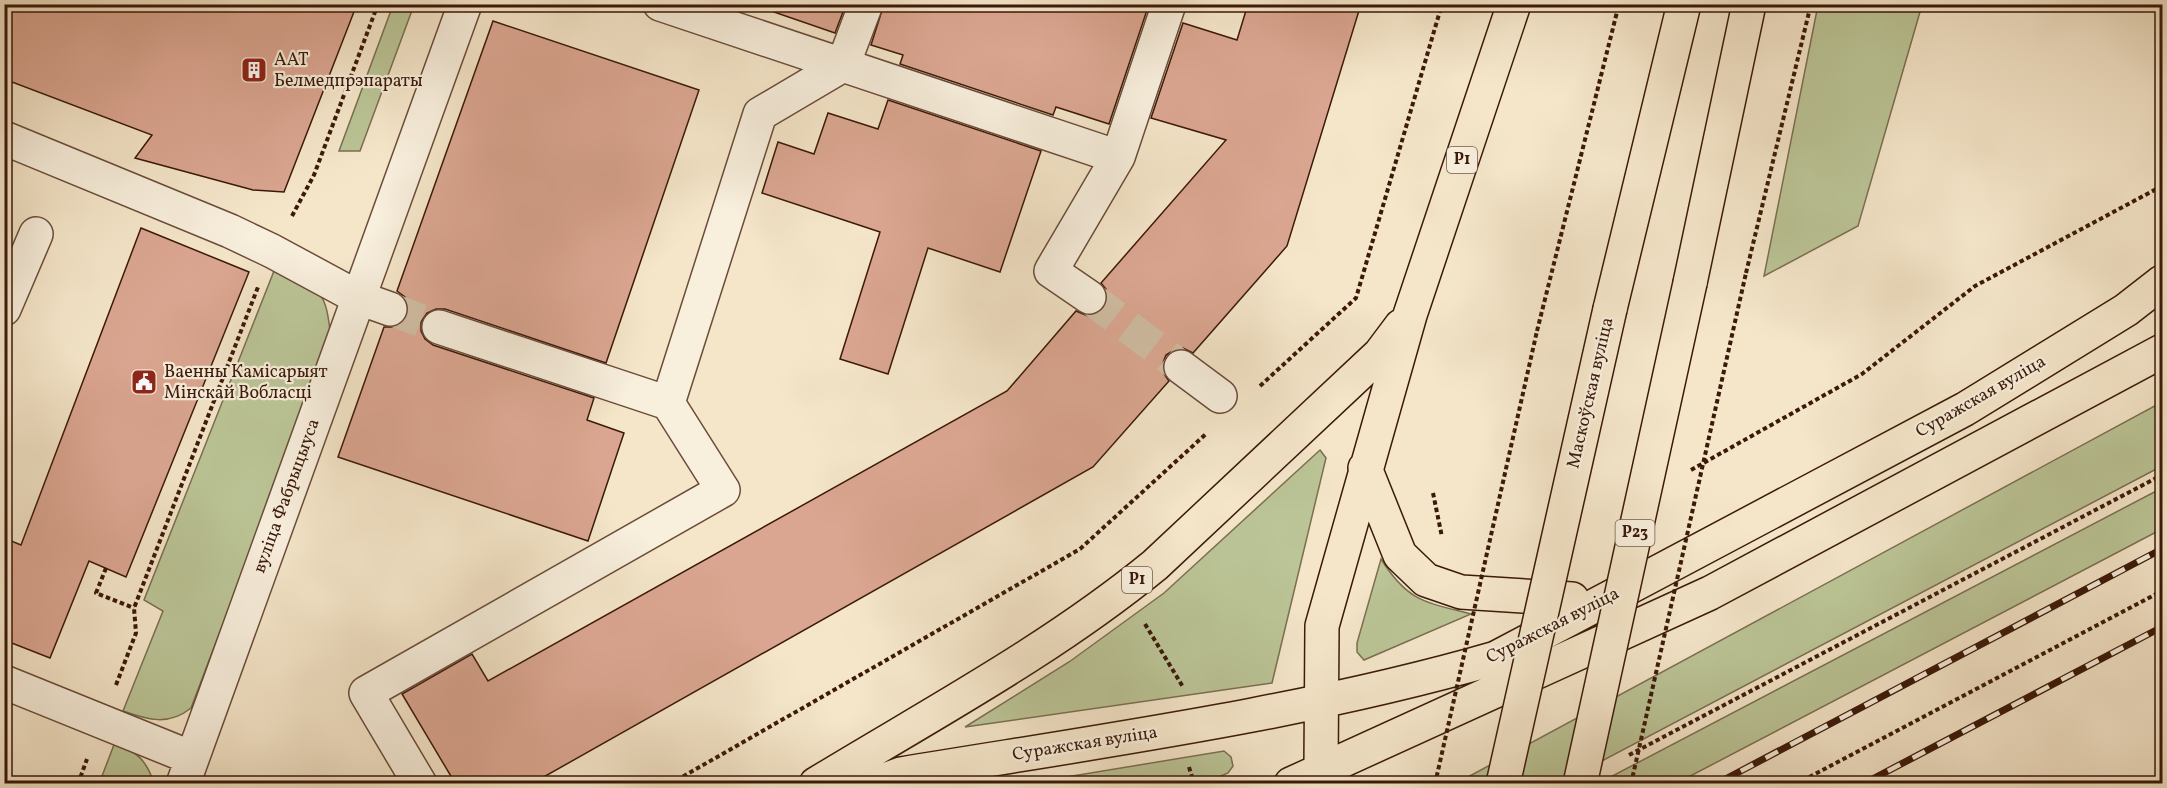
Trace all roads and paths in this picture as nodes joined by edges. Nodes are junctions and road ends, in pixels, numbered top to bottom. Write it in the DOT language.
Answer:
graph roads {
  1 [pos="378,4"];
  2 [pos="465,4"];
  3 [pos="660,4"];
  4 [pos="866,4"];
  5 [pos="1169,4"];
  6 [pos="1442,4"];
  7 [pos="1514,4"];
  8 [pos="1619,4"];
  9 [pos="1684,4"];
  10 [pos="1749,4"];
  11 [pos="1811,4"];
  12 [pos="843,65"];
  13 [pos="4,138"];
  14 [pos="1118,157"];
  15 [pos="2163,186"];
  16 [pos="36,234"];
  17 [pos="272,251"];
  18 [pos="2163,282"];
  19 [pos="1089,297"];
  20 [pos="359,298"];
  21 [pos="4,309"];
  22 [pos="390,309"];
  23 [pos="1410,315"];
  24 [pos="439,327"];
  25 [pos="2163,351"];
  26 [pos="1181,367"];
  27 [pos="1252,392"];
  28 [pos="1220,396"];
  29 [pos="668,403"];
  30 [pos="1209,431"];
  31 [pos="1728,450"];
  32 [pos="1365,468"];
  33 [pos="2163,476"];
  34 [pos="106,568"];
  35 [pos="2163,591"];
  36 [pos="1603,602"];
  37 [pos="134,608"];
  38 [pos="1140,615"];
  39 [pos="4,682"];
  40 [pos="1185,691"];
  41 [pos="1322,700"];
  42 [pos="102,720"];
  43 [pos="1628,756"];
  44 [pos="1321,769"];
  45 [pos="188,770"];
  46 [pos="78,783"];
  47 [pos="420,783"];
  48 [pos="670,783"];
  49 [pos="816,783"];
  50 [pos="874,783"];
  51 [pos="1291,783"];
  52 [pos="1434,783"];
  53 [pos="1503,783"];
  54 [pos="1580,783"];
  55 [pos="1631,783"];
  56 [pos="1796,783"];
  1 -- 17 [label="path"];
  2 -- 20 [label="street, вуліца Фабрыцыуса"];
  3 -- 12 [label="street"];
  4 -- 12 [label="street"];
  5 -- 14 [label="street"];
  6 -- 27 [label="path"];
  7 -- 23 [label="main road, Р1"];
  8 -- 52 [label="path, bridge"];
  9 -- 53 [label="main road, Маскоўская вуліца, bridge"];
  10 -- 54 [label="main road, Р23, bridge"];
  11 -- 55 [label="path, bridge"];
  12 -- 14 [label="street"];
  12 -- 29 [label="street"];
  13 -- 17 [label="street"];
  14 -- 19 [label="street"];
  15 -- 31 [label="path"];
  16 -- 21 [label="street"];
  17 -- 20 [label="street"];
  17 -- 37 [label="path"];
  18 -- 36 [label="main road, Суражская вуліца"];
  20 -- 22 [label="street"];
  20 -- 45 [label="street, вуліца Фабрыцыуса"];
  23 -- 32 [label="main road"];
  23 -- 49 [label="main road, Р1"];
  24 -- 29 [label="street"];
  25 -- 44 [label="main road, Суражская вуліца"];
  26 -- 28 [label="street"];
  29 -- 47 [label="street"];
  30 -- 48 [label="path"];
  32 -- 36 [label="main road"];
  32 -- 41 [label="main road"];
  33 -- 43 [label="path"];
  34 -- 37 [label="path"];
  35 -- 56 [label="path"];
  36 -- 41 [label="main road, Суражская вуліца"];
  37 -- 42 [label="path"];
  38 -- 40 [label="path"];
  39 -- 42 [label="street"];
  41 -- 44 [label="main road"];
  41 -- 50 [label="main road, Суражская вуліца"];
  42 -- 45 [label="street"];
  42 -- 46 [label="path"];
  44 -- 51 [label="main road, Суражская вуліца"];
}
